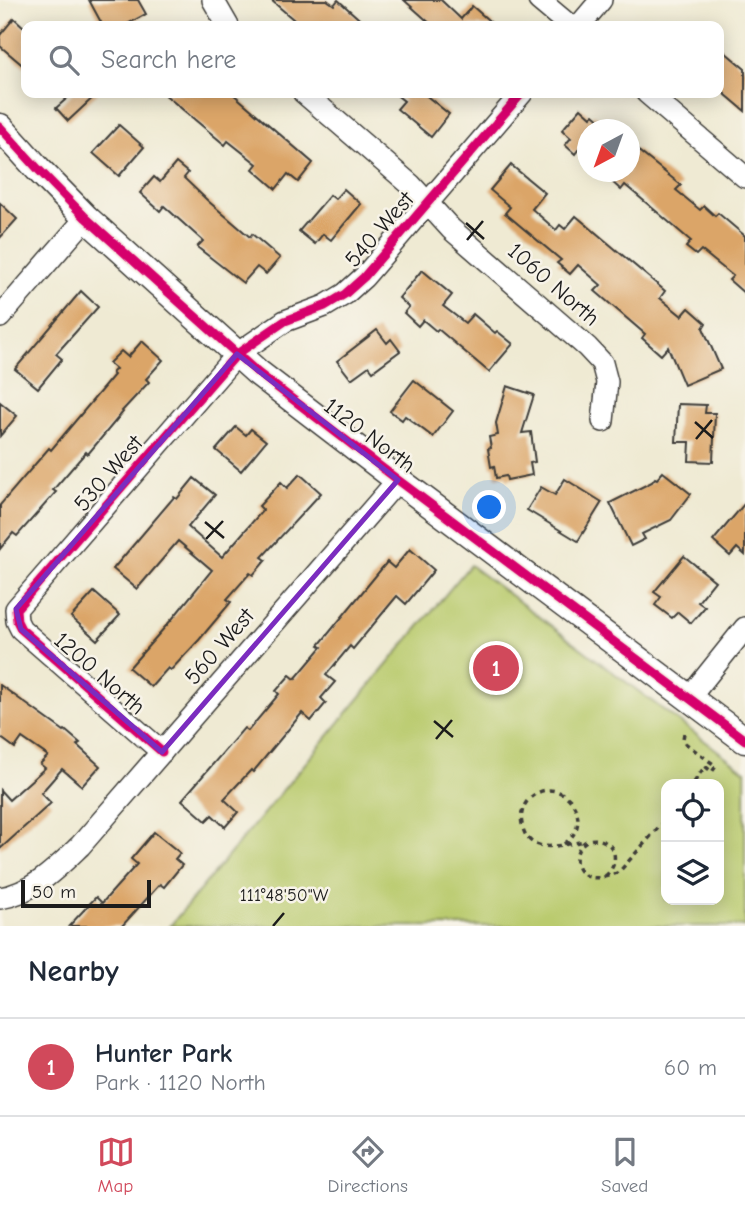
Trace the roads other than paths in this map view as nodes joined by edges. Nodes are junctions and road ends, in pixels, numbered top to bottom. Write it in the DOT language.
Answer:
graph roads {
  1 [pos="213,0"];
  2 [pos="539,0"];
  3 [pos="601,0"];
  4 [pos="225,21"];
  5 [pos="564,21"];
  6 [pos="583,21"];
  7 [pos="310,98"];
  8 [pos="518,98"];
  9 [pos="653,98"];
  10 [pos="0,127"];
  11 [pos="745,177"];
  12 [pos="427,203"];
  13 [pos="86,218"];
  14 [pos="0,317"];
  15 [pos="237,354"];
  16 [pos="603,421"];
  17 [pos="398,480"];
  18 [pos="17,621"];
  19 [pos="745,628"];
  20 [pos="689,698"];
  21 [pos="745,740"];
  22 [pos="162,752"];
  23 [pos="0,898"];
  1 -- 4 [label="street"];
  2 -- 5 [label="street"];
  3 -- 6 [label="street"];
  7 -- 12 [label="street, 1060 North"];
  8 -- 12 [label="street, 540 West"];
  9 -- 11 [label="street"];
  10 -- 13 [label="street, 1120 North"];
  12 -- 15 [label="street, 540 West"];
  12 -- 16 [label="street, 1060 North"];
  13 -- 14 [label="street"];
  13 -- 15 [label="street, 1120 North"];
  15 -- 17 [label="street, 1120 North"];
  15 -- 18 [label="street, 530 West"];
  17 -- 20 [label="street, 1120 North"];
  17 -- 22 [label="street, 560 West"];
  18 -- 22 [label="street, 1200 North"];
  19 -- 20 [label="street"];
  20 -- 21 [label="street, 1120 North"];
  22 -- 23 [label="street, 560 West"];
}
